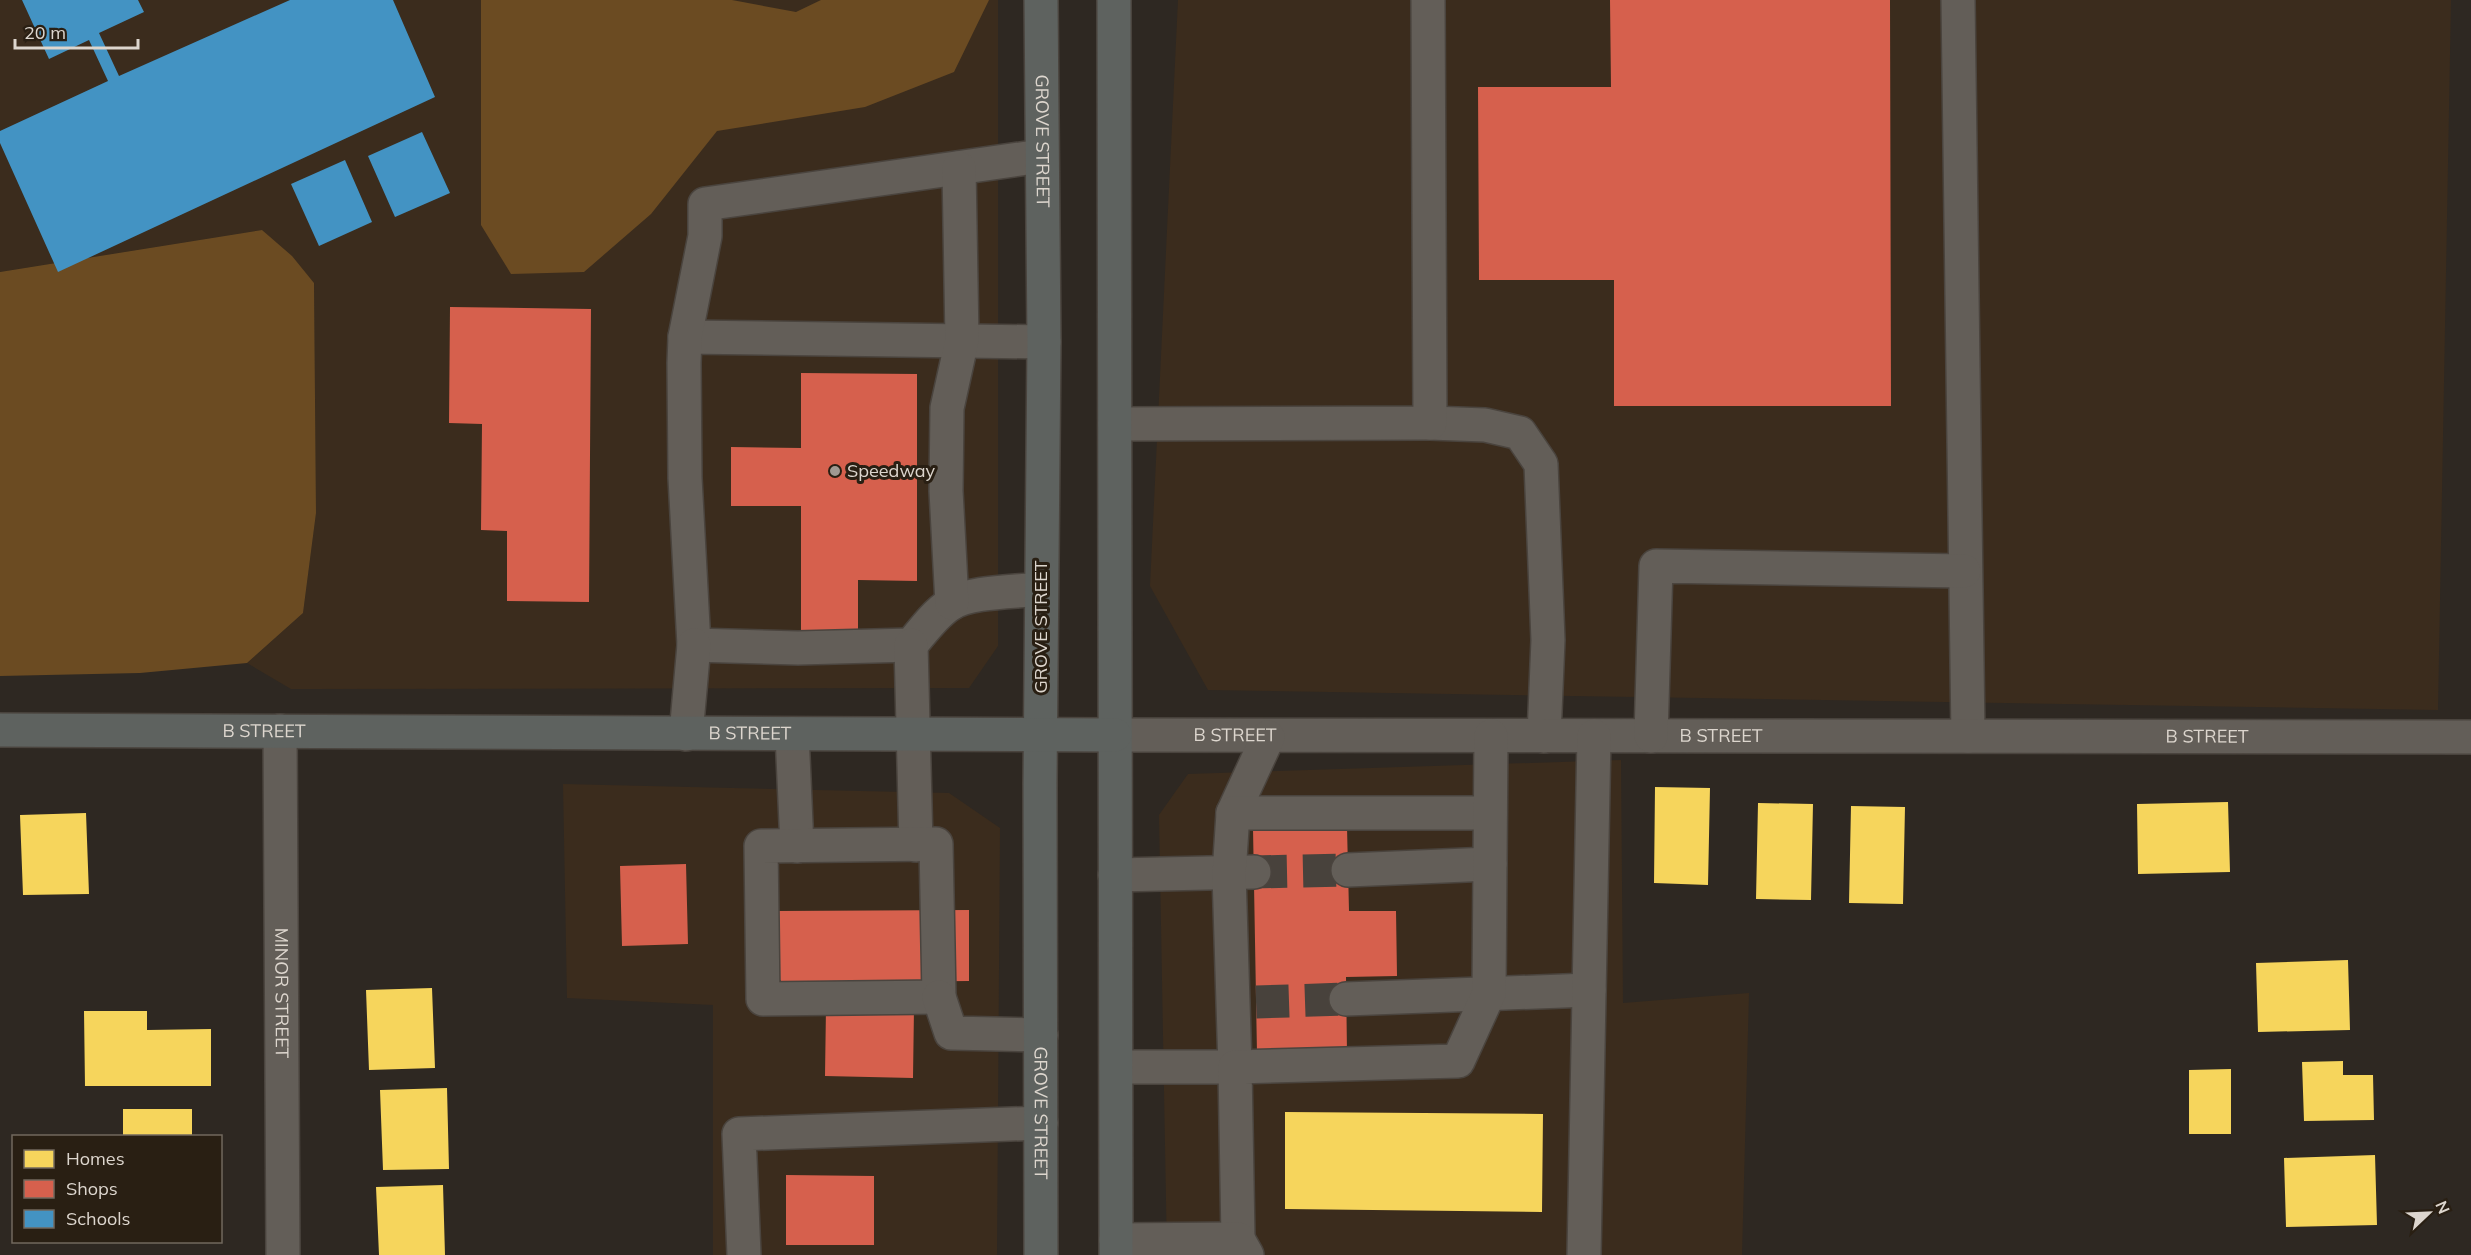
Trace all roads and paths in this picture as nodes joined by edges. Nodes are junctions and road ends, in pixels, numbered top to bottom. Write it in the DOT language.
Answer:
graph roads {
  1 [pos="1041,0"];
  2 [pos="1114,0"];
  3 [pos="1428,0"];
  4 [pos="1958,0"];
  5 [pos="1041,156"];
  6 [pos="959,168"];
  7 [pos="685,337"];
  8 [pos="962,340"];
  9 [pos="1044,342"];
  10 [pos="1430,423"];
  11 [pos="1115,424"];
  12 [pos="1964,571"];
  13 [pos="1041,589"];
  14 [pos="952,603"];
  15 [pos="694,645"];
  16 [pos="911,645"];
  17 [pos="0,730"];
  18 [pos="280,732"];
  19 [pos="687,734"];
  20 [pos="792,734"];
  21 [pos="914,734"];
  22 [pos="1041,735"];
  23 [pos="1115,735"];
  24 [pos="1491,736"];
  25 [pos="1544,736"];
  26 [pos="1594,736"];
  27 [pos="1651,736"];
  28 [pos="1968,736"];
  29 [pos="1268,737"];
  30 [pos="2471,737"];
  31 [pos="1233,813"];
  32 [pos="1490,813"];
  33 [pos="916,844"];
  34 [pos="797,846"];
  35 [pos="1490,864"];
  36 [pos="1348,870"];
  37 [pos="1241,873"];
  38 [pos="1115,875"];
  39 [pos="1589,990"];
  40 [pos="1489,993"];
  41 [pos="939,997"];
  42 [pos="1346,999"];
  43 [pos="1041,1035"];
  44 [pos="1116,1067"];
  45 [pos="1235,1067"];
  46 [pos="1041,1123"];
  47 [pos="1116,1247"];
  48 [pos="1242,1247"];
  49 [pos="283,1255"];
  50 [pos="744,1255"];
  51 [pos="1041,1255"];
  52 [pos="1584,1255"];
  1 -- 5 [label="main road, GROVE STREET"];
  2 -- 11 [label="main road"];
  3 -- 10 [label="street"];
  4 -- 12 [label="street"];
  5 -- 6 [label="street"];
  5 -- 9 [label="main road, GROVE STREET"];
  6 -- 7 [label="street"];
  6 -- 8 [label="street"];
  7 -- 8 [label="street"];
  7 -- 15 [label="street"];
  8 -- 9 [label="street"];
  8 -- 14 [label="street"];
  9 -- 13 [label="main road, GROVE STREET"];
  10 -- 11 [label="street"];
  10 -- 25 [label="street"];
  11 -- 23 [label="main road"];
  12 -- 27 [label="street"];
  12 -- 28 [label="street"];
  13 -- 14 [label="street"];
  13 -- 22 [label="main road, GROVE STREET"];
  14 -- 16 [label="street"];
  15 -- 16 [label="street"];
  15 -- 19 [label="street"];
  16 -- 21 [label="street"];
  17 -- 18 [label="main road, B STREET"];
  18 -- 19 [label="main road, B STREET"];
  18 -- 49 [label="street, MINOR STREET"];
  19 -- 20 [label="main road, B STREET"];
  20 -- 21 [label="main road, B STREET"];
  20 -- 34 [label="street"];
  21 -- 22 [label="main road, B STREET"];
  21 -- 33 [label="street"];
  22 -- 23 [label="main road, B STREET"];
  22 -- 43 [label="main road, GROVE STREET"];
  23 -- 29 [label="street, B STREET"];
  23 -- 38 [label="main road"];
  24 -- 25 [label="street, B STREET"];
  24 -- 29 [label="street, B STREET"];
  24 -- 32 [label="street"];
  25 -- 26 [label="street, B STREET"];
  26 -- 27 [label="street, B STREET"];
  26 -- 39 [label="street"];
  27 -- 28 [label="street, B STREET"];
  28 -- 30 [label="street, B STREET"];
  29 -- 31 [label="street"];
  31 -- 32 [label="street"];
  31 -- 37 [label="street"];
  32 -- 35 [label="street"];
  33 -- 34 [label="street"];
  33 -- 41 [label="street"];
  34 -- 41 [label="street"];
  35 -- 36 [label="street"];
  35 -- 40 [label="street"];
  37 -- 38 [label="street"];
  37 -- 45 [label="street"];
  38 -- 44 [label="main road"];
  39 -- 40 [label="street"];
  39 -- 52 [label="street"];
  40 -- 42 [label="street"];
  40 -- 45 [label="street"];
  41 -- 43 [label="street"];
  43 -- 46 [label="main road, GROVE STREET"];
  44 -- 45 [label="street"];
  44 -- 47 [label="main road"];
  45 -- 48 [label="street"];
  46 -- 50 [label="street"];
  46 -- 51 [label="main road, GROVE STREET"];
  47 -- 48 [label="street"];
}
